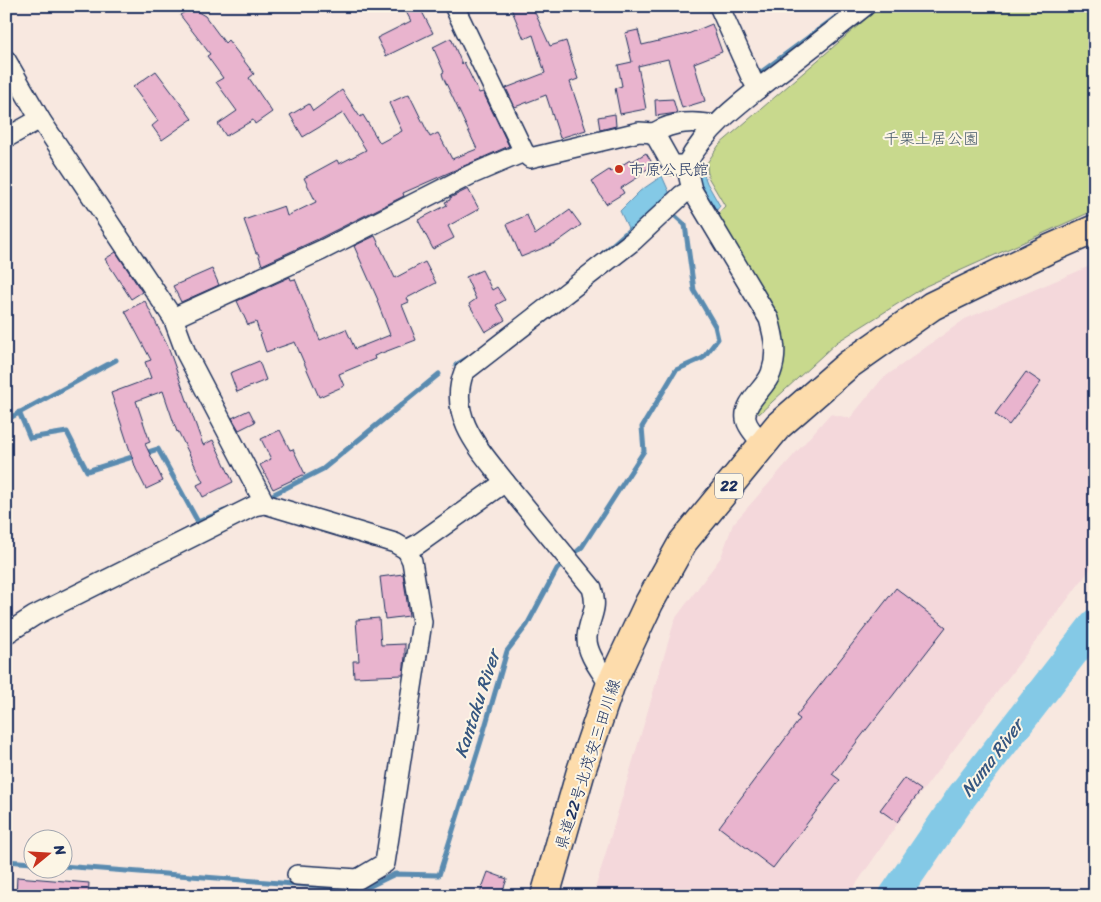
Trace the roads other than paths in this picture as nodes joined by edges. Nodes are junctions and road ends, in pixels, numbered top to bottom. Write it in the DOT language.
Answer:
graph roads {
  1 [pos="454,6"];
  2 [pos="719,6"];
  3 [pos="865,6"];
  4 [pos="6,60"];
  5 [pos="758,89"];
  6 [pos="40,119"];
  7 [pos="716,125"];
  8 [pos="654,133"];
  9 [pos="6,138"];
  10 [pos="524,152"];
  11 [pos="686,165"];
  12 [pos="692,190"];
  13 [pos="1095,230"];
  14 [pos="173,318"];
  15 [pos="763,445"];
  16 [pos="505,482"];
  17 [pos="265,504"];
  18 [pos="407,550"];
  19 [pos="6,634"];
  20 [pos="610,686"];
  21 [pos="297,874"];
  22 [pos="545,896"];
  1 -- 10 [label="street"];
  2 -- 5 [label="street"];
  3 -- 5 [label="street"];
  4 -- 6 [label="street"];
  5 -- 7 [label="street"];
  6 -- 9 [label="street"];
  6 -- 14 [label="street"];
  7 -- 8 [label="street"];
  7 -- 11 [label="street"];
  8 -- 10 [label="street"];
  8 -- 11 [label="street"];
  10 -- 14 [label="street"];
  11 -- 12 [label="street"];
  12 -- 15 [label="street"];
  12 -- 16 [label="street"];
  13 -- 15 [label="main road, 県道22号北茂安三田川線 / 22"];
  14 -- 17 [label="street"];
  15 -- 20 [label="main road, 県道22号北茂安三田川線 / 22"];
  16 -- 18 [label="street"];
  16 -- 20 [label="street"];
  17 -- 18 [label="street"];
  17 -- 19 [label="street"];
  18 -- 21 [label="street"];
  20 -- 22 [label="main road, 県道22号北茂安三田川線 / 22"];
}
